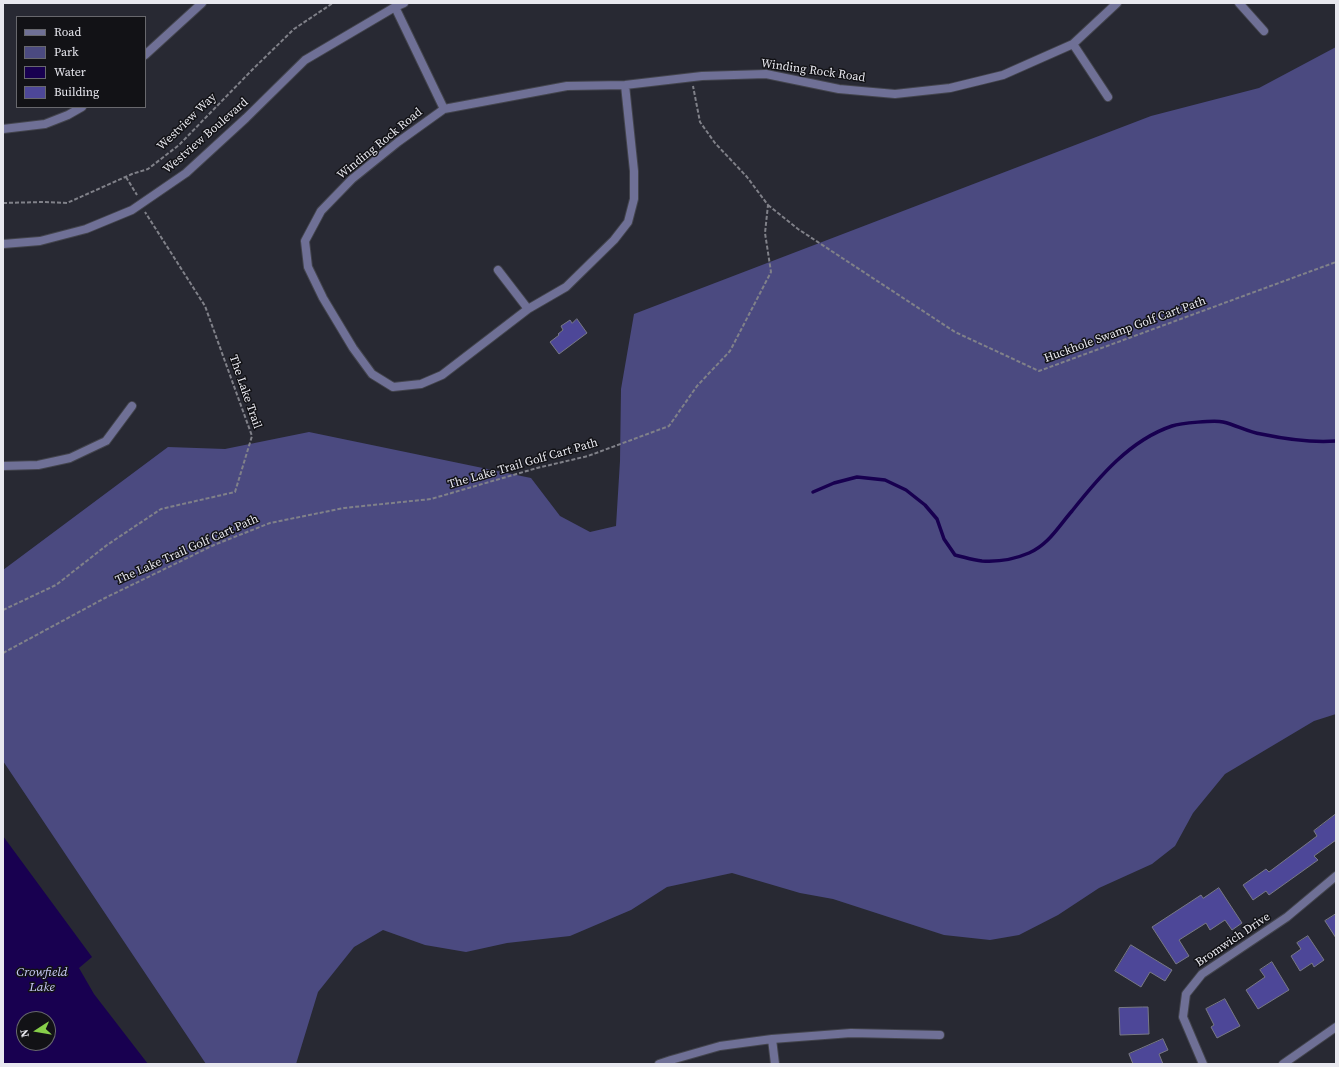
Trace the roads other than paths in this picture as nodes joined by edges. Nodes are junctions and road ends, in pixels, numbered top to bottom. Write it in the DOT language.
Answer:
graph roads {
  1 [pos="202,3"];
  2 [pos="404,3"];
  3 [pos="1117,3"];
  4 [pos="1239,3"];
  5 [pos="395,7"];
  6 [pos="1264,31"];
  7 [pos="1073,44"];
  8 [pos="146,54"];
  9 [pos="625,85"];
  10 [pos="1108,97"];
  11 [pos="80,108"];
  12 [pos="444,109"];
  13 [pos="3,129"];
  14 [pos="3,244"];
  15 [pos="498,270"];
  16 [pos="528,309"];
  17 [pos="132,406"];
  18 [pos="3,466"];
  19 [pos="1336,876"];
  20 [pos="1336,1027"];
  21 [pos="940,1035"];
  22 [pos="772,1039"];
  23 [pos="659,1064"];
  24 [pos="775,1064"];
  25 [pos="1203,1064"];
  26 [pos="1283,1064"];
  1 -- 8 [label="street"];
  2 -- 5 [label="street, Westview Boulevard"];
  3 -- 7 [label="street, Winding Rock Road"];
  4 -- 6 [label="street"];
  5 -- 12 [label="street"];
  5 -- 14 [label="street, Westview Boulevard"];
  7 -- 9 [label="street, Winding Rock Road"];
  7 -- 10 [label="street"];
  9 -- 12 [label="street, Winding Rock Road"];
  9 -- 16 [label="street, Winding Rock Road"];
  11 -- 13 [label="street"];
  12 -- 16 [label="street, Winding Rock Road"];
  15 -- 16 [label="street"];
  17 -- 18 [label="street"];
  19 -- 25 [label="street, Bromwich Drive"];
  20 -- 26 [label="street"];
  21 -- 22 [label="street"];
  22 -- 23 [label="street"];
  22 -- 24 [label="street"];
}
